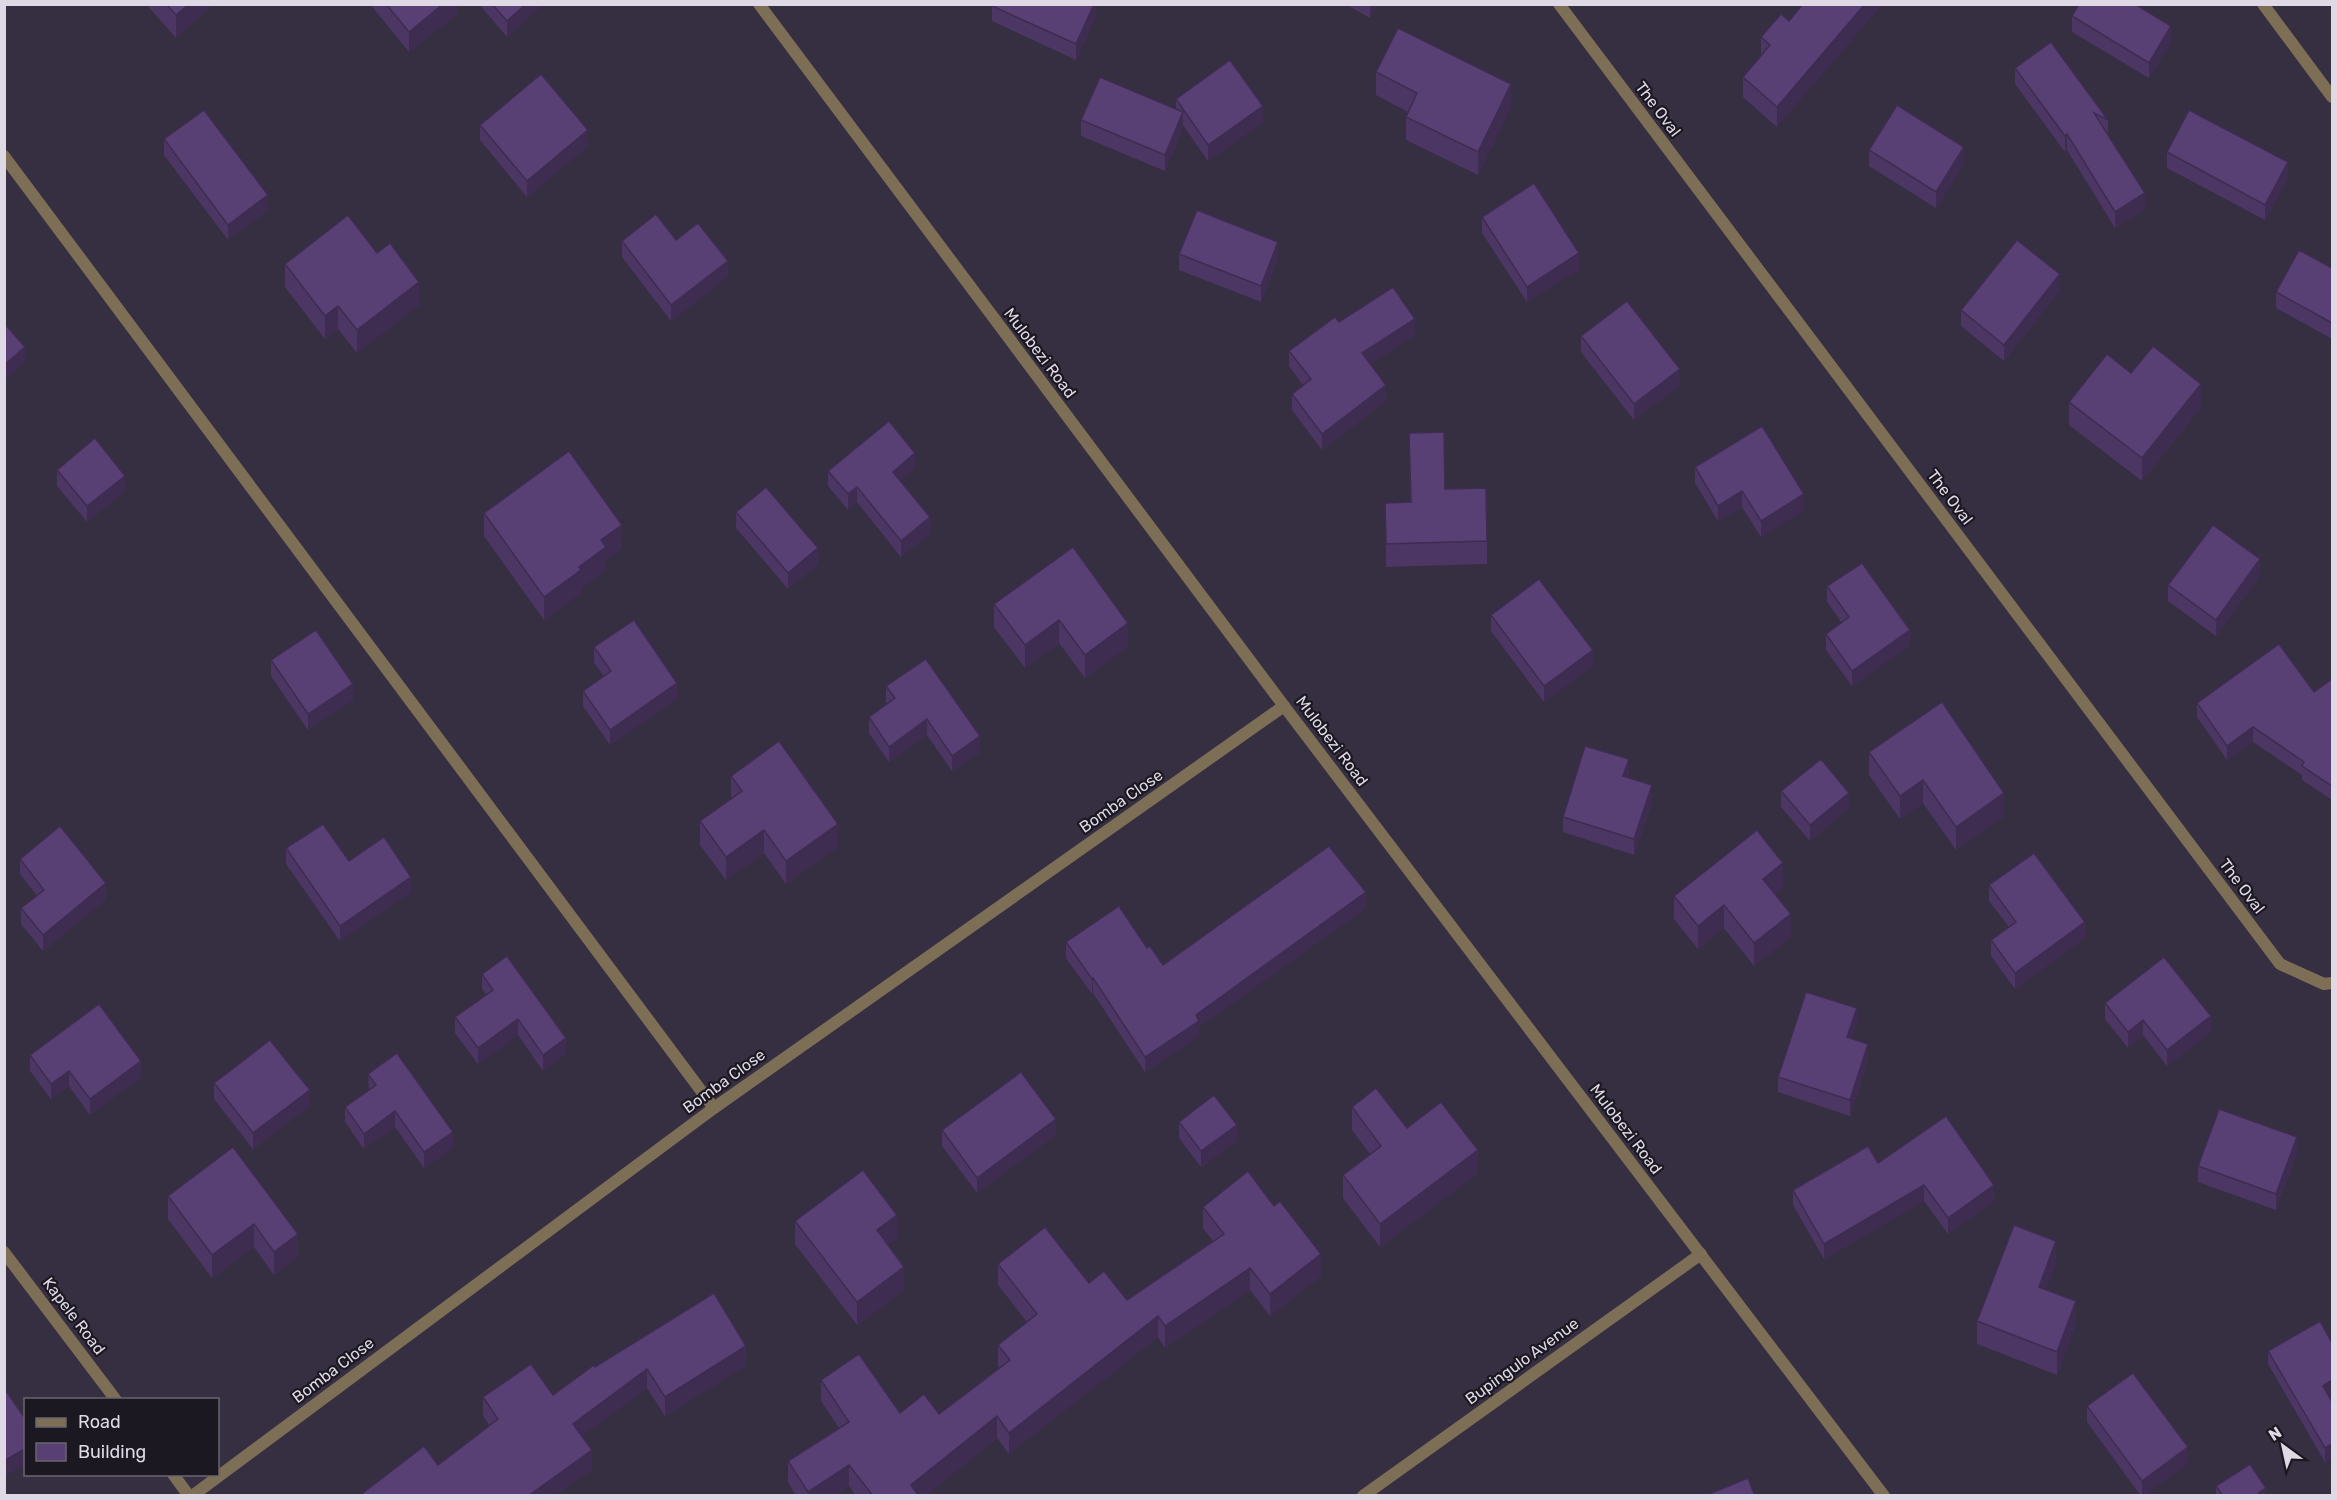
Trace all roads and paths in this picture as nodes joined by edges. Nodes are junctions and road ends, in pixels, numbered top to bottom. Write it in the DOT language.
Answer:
graph roads {
  1 [pos="759,4"];
  2 [pos="1559,4"];
  3 [pos="2263,4"];
  4 [pos="2332,98"];
  5 [pos="4,156"];
  6 [pos="1284,706"];
  7 [pos="2332,983"];
  8 [pos="714,1108"];
  9 [pos="4,1252"];
  10 [pos="1701,1254"];
  11 [pos="114,1398"];
  12 [pos="219,1475"];
  13 [pos="175,1476"];
  14 [pos="218,1476"];
  15 [pos="191,1496"];
  16 [pos="1363,1496"];
  17 [pos="1884,1496"];
  1 -- 6 [label="street, Mulobezi Road"];
  2 -- 7 [label="street, The Oval"];
  3 -- 4 [label="street"];
  5 -- 8 [label="street"];
  6 -- 8 [label="street, Bomba Close"];
  6 -- 10 [label="street, Mulobezi Road"];
  8 -- 12 [label="street, Bomba Close"];
  9 -- 11 [label="street, Kapele Road"];
  10 -- 16 [label="street, Bupingulo Avenue"];
  10 -- 17 [label="street, Mulobezi Road"];
  13 -- 15 [label="street"];
  14 -- 15 [label="street, Bomba Close"];
}
